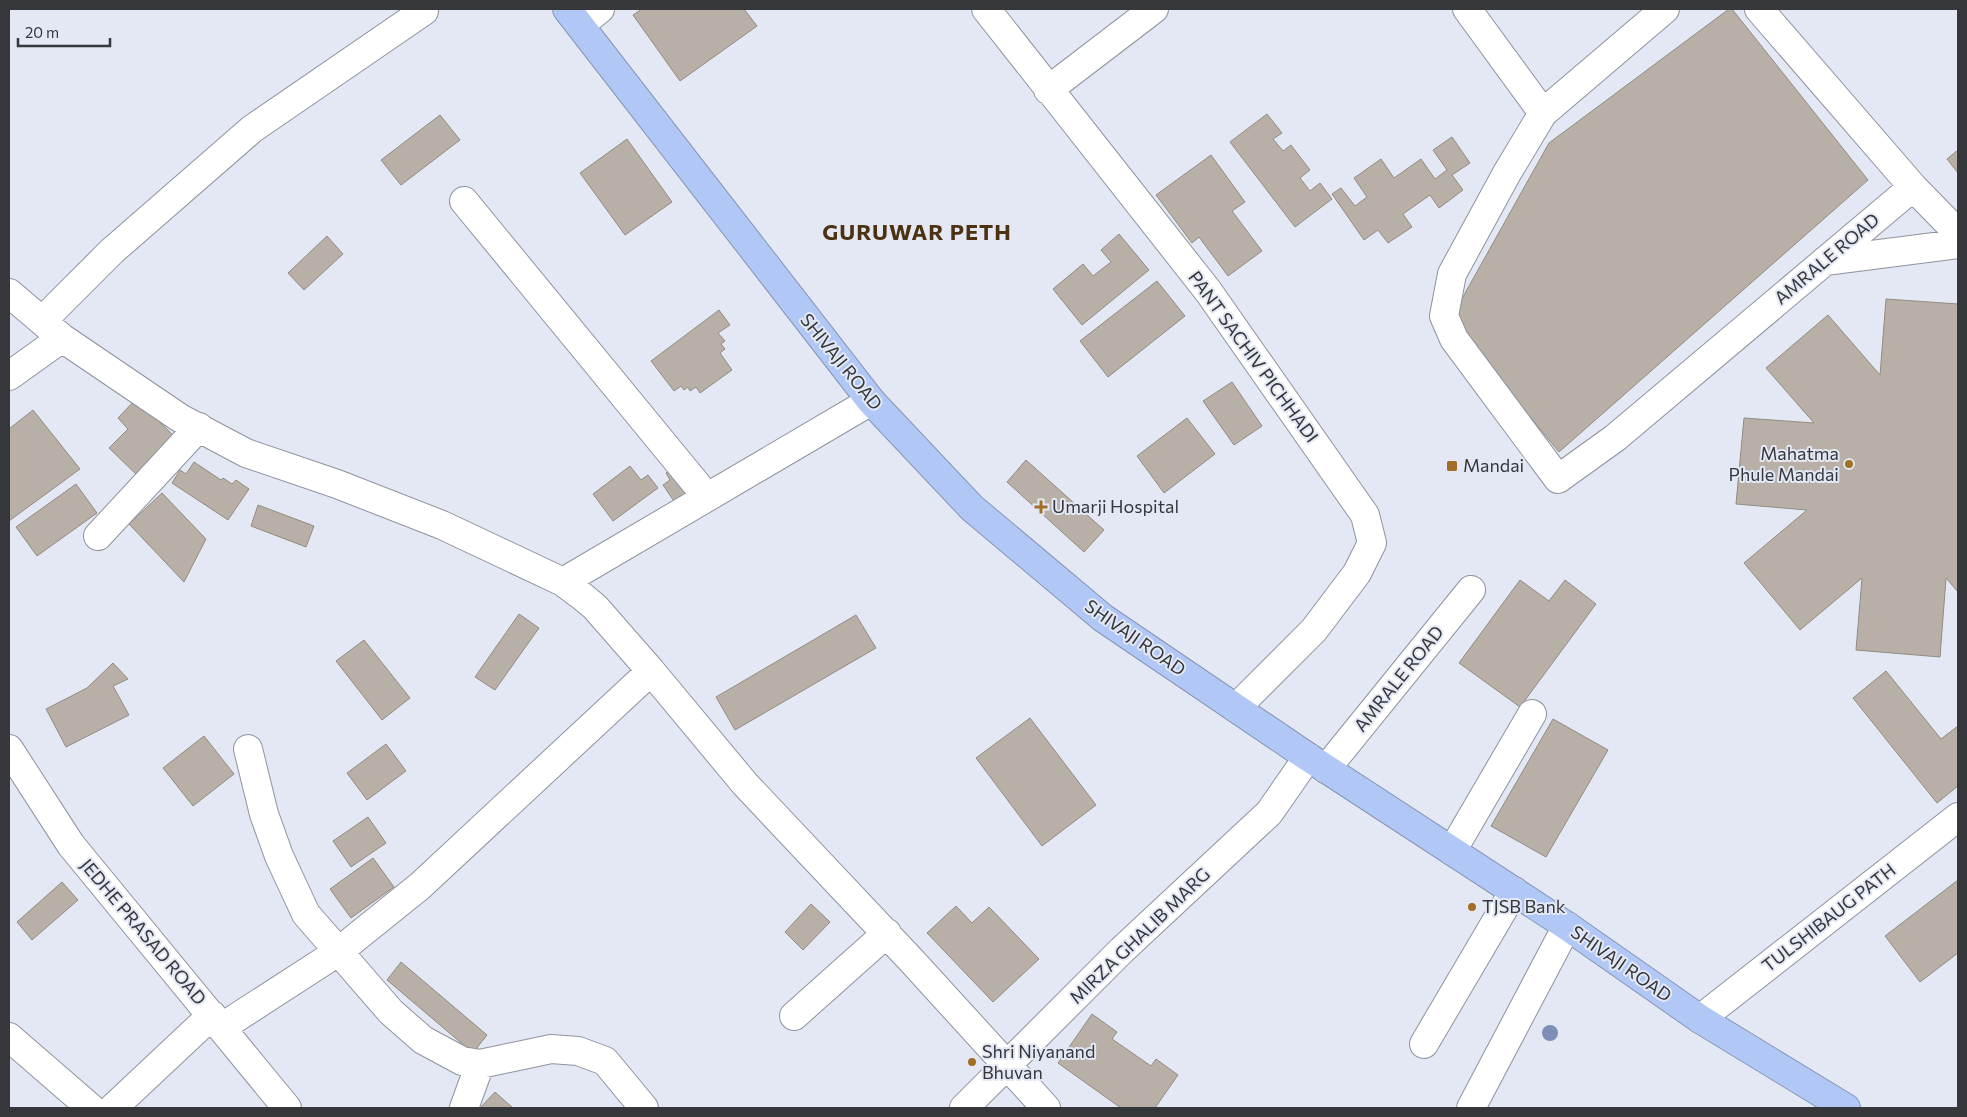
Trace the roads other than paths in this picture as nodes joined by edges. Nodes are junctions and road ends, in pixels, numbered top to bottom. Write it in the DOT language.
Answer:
graph roads {
  1 [pos="986,9"];
  2 [pos="1154,9"];
  3 [pos="1467,9"];
  4 [pos="1665,9"];
  5 [pos="1759,9"];
  6 [pos="424,11"];
  7 [pos="582,14"];
  8 [pos="1048,90"];
  9 [pos="1543,113"];
  10 [pos="1913,187"];
  11 [pos="464,201"];
  12 [pos="1958,233"];
  13 [pos="1958,244"];
  14 [pos="1825,261"];
  15 [pos="9,293"];
  16 [pos="52,329"];
  17 [pos="9,376"];
  18 [pos="871,401"];
  19 [pos="199,427"];
  20 [pos="708,497"];
  21 [pos="98,536"];
  22 [pos="563,582"];
  23 [pos="1472,590"];
  24 [pos="651,671"];
  25 [pos="1236,708"];
  26 [pos="1532,714"];
  27 [pos="9,749"];
  28 [pos="248,749"];
  29 [pos="1317,763"];
  30 [pos="1958,816"];
  31 [pos="1452,851"];
  32 [pos="1514,891"];
  33 [pos="1567,926"];
  34 [pos="887,933"];
  35 [pos="338,952"];
  36 [pos="794,1016"];
  37 [pos="1700,1019"];
  38 [pos="217,1021"];
  39 [pos="9,1037"];
  40 [pos="1424,1044"];
  41 [pos="480,1064"];
  42 [pos="1007,1065"];
  43 [pos="91,1108"];
  44 [pos="113,1108"];
  45 [pos="288,1108"];
  46 [pos="464,1108"];
  47 [pos="644,1108"];
  48 [pos="964,1108"];
  49 [pos="1046,1108"];
  50 [pos="1471,1108"];
  51 [pos="1846,1108"];
  1 -- 8 [label="street, PANT SACHIV PICHHADI"];
  2 -- 8 [label="street"];
  3 -- 9 [label="street"];
  4 -- 9 [label="street"];
  5 -- 10 [label="street"];
  6 -- 16 [label="street"];
  7 -- 18 [label="highway, SHIVAJI ROAD"];
  8 -- 25 [label="street, PANT SACHIV PICHHADI"];
  9 -- 14 [label="street, AMRALE ROAD"];
  10 -- 12 [label="street"];
  10 -- 14 [label="street, AMRALE ROAD"];
  11 -- 20 [label="street"];
  13 -- 14 [label="street"];
  15 -- 16 [label="street"];
  16 -- 17 [label="street"];
  16 -- 19 [label="street"];
  18 -- 20 [label="street"];
  18 -- 25 [label="highway, SHIVAJI ROAD"];
  19 -- 21 [label="street"];
  19 -- 22 [label="street"];
  20 -- 22 [label="street"];
  22 -- 24 [label="street"];
  23 -- 29 [label="street, AMRALE ROAD"];
  24 -- 34 [label="street"];
  24 -- 35 [label="street"];
  25 -- 29 [label="highway, SHIVAJI ROAD"];
  26 -- 31 [label="street"];
  27 -- 38 [label="street, JEDHE PRASAD ROAD"];
  28 -- 35 [label="street"];
  29 -- 31 [label="highway, SHIVAJI ROAD"];
  29 -- 42 [label="street, MIRZA GHALIB MARG"];
  30 -- 37 [label="street, TULSHIBAUG PATH"];
  31 -- 32 [label="highway, SHIVAJI ROAD"];
  32 -- 33 [label="highway, SHIVAJI ROAD"];
  32 -- 40 [label="street"];
  33 -- 37 [label="highway, SHIVAJI ROAD"];
  33 -- 50 [label="street"];
  34 -- 36 [label="street"];
  34 -- 42 [label="street"];
  35 -- 38 [label="street"];
  35 -- 41 [label="street"];
  37 -- 51 [label="highway, SHIVAJI ROAD"];
  38 -- 44 [label="street"];
  38 -- 45 [label="street, JEDHE PRASAD ROAD"];
  39 -- 43 [label="street"];
  41 -- 46 [label="street"];
  41 -- 47 [label="street"];
  42 -- 48 [label="street, MIRZA GHALIB MARG"];
  42 -- 49 [label="street"];
}
